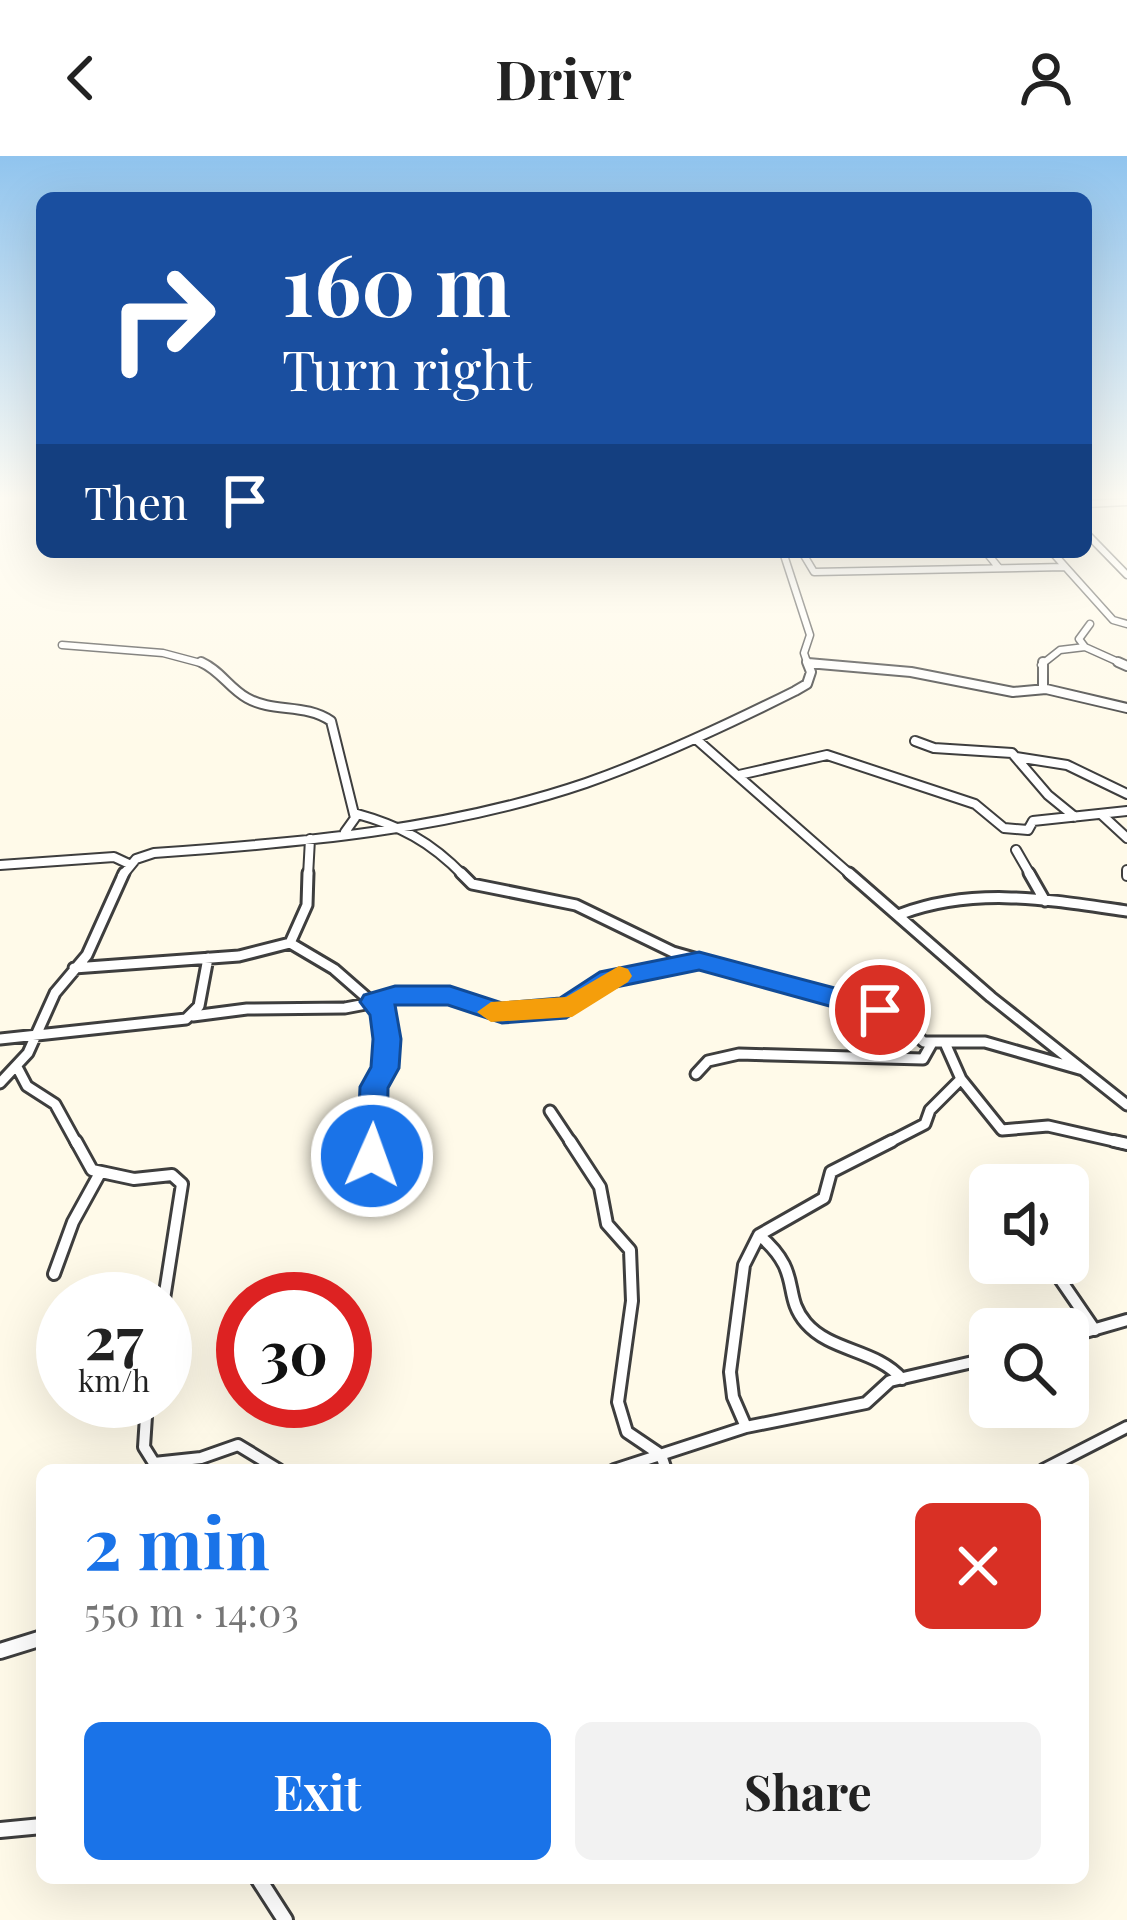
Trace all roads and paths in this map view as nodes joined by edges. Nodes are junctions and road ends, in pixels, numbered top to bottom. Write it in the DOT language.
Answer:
graph roads {
  1 [pos="792,580"];
  2 [pos="1077,580"];
  3 [pos="1090,624"];
  4 [pos="1127,624"];
  5 [pos="62,644"];
  6 [pos="1085,647"];
  7 [pos="808,663"];
  8 [pos="1127,666"];
  9 [pos="1043,689"];
  10 [pos="1127,708"];
  11 [pos="696,739"];
  12 [pos="915,741"];
  13 [pos="1016,757"];
  14 [pos="739,775"];
  15 [pos="1127,794"];
  16 [pos="1127,811"];
  17 [pos="354,813"];
  18 [pos="1101,814"];
  19 [pos="1076,818"];
  20 [pos="401,826"];
  21 [pos="340,835"];
  22 [pos="310,838"];
  23 [pos="1127,838"];
  24 [pos="1016,850"];
  25 [pos="128,864"];
  26 [pos="0,865"];
  27 [pos="1045,901"];
  28 [pos="1127,911"];
  29 [pos="901,914"];
  30 [pos="290,943"];
  31 [pos="208,958"];
  32 [pos="699,961"];
  33 [pos="74,968"];
  34 [pos="373,1002"];
  35 [pos="193,1016"];
  36 [pos="35,1037"];
  37 [pos="0,1040"];
  38 [pos="939,1043"];
  39 [pos="17,1067"];
  40 [pos="1083,1070"];
  41 [pos="696,1074"];
  42 [pos="961,1078"];
  43 [pos="0,1083"];
  44 [pos="1127,1106"];
  45 [pos="550,1112"];
  46 [pos="1127,1144"];
  47 [pos="372,1156"];
  48 [pos="100,1173"];
  49 [pos="759,1235"];
  50 [pos="55,1272"];
  51 [pos="168,1272"];
  52 [pos="1063,1284"];
  53 [pos="1127,1320"];
  54 [pos="1095,1330"];
  55 [pos="1089,1332"];
  56 [pos="969,1363"];
  57 [pos="902,1379"];
  58 [pos="742,1420"];
  59 [pos="1127,1427"];
  60 [pos="145,1428"];
  61 [pos="661,1455"];
  62 [pos="270,1464"];
  63 [pos="633,1464"];
  64 [pos="664,1464"];
  65 [pos="1055,1464"];
  66 [pos="36,1640"];
  67 [pos="0,1651"];
  68 [pos="36,1827"];
  69 [pos="0,1830"];
  70 [pos="261,1884"];
  71 [pos="271,1884"];
  72 [pos="273,1904"];
  73 [pos="285,1920"];
  1 -- 7 [label="street"];
  2 -- 4 [label="street"];
  3 -- 6 [label="street"];
  5 -- 17 [label="street"];
  6 -- 8 [label="street"];
  6 -- 9 [label="street"];
  7 -- 9 [label="street"];
  7 -- 11 [label="street"];
  9 -- 10 [label="street"];
  11 -- 14 [label="street"];
  11 -- 20 [label="street"];
  12 -- 13 [label="street"];
  13 -- 15 [label="street"];
  13 -- 19 [label="street"];
  14 -- 19 [label="street"];
  14 -- 29 [label="street"];
  16 -- 18 [label="street"];
  17 -- 20 [label="street"];
  17 -- 21 [label="street"];
  18 -- 19 [label="street"];
  18 -- 23 [label="street"];
  20 -- 21 [label="street"];
  20 -- 32 [label="street"];
  21 -- 22 [label="street"];
  22 -- 25 [label="street"];
  22 -- 30 [label="street"];
  24 -- 27 [label="street"];
  25 -- 26 [label="street"];
  25 -- 33 [label="street"];
  27 -- 28 [label="street"];
  27 -- 29 [label="street"];
  29 -- 40 [label="street"];
  30 -- 31 [label="street"];
  30 -- 34 [label="street"];
  31 -- 33 [label="street"];
  31 -- 35 [label="street"];
  32 -- 34 [label="street"];
  32 -- 38 [label="street"];
  33 -- 36 [label="street"];
  34 -- 35 [label="street"];
  34 -- 47 [label="street"];
  35 -- 36 [label="street"];
  36 -- 37 [label="street"];
  36 -- 39 [label="street"];
  38 -- 40 [label="street"];
  38 -- 41 [label="street"];
  38 -- 42 [label="street"];
  39 -- 43 [label="street"];
  39 -- 48 [label="street"];
  40 -- 44 [label="street"];
  42 -- 46 [label="street"];
  42 -- 49 [label="street"];
  45 -- 61 [label="street"];
  48 -- 50 [label="street"];
  48 -- 51 [label="street"];
  49 -- 57 [label="street"];
  49 -- 58 [label="street"];
  52 -- 54 [label="street"];
  53 -- 54 [label="street"];
  54 -- 55 [label="street"];
  56 -- 57 [label="street"];
  57 -- 58 [label="street"];
  58 -- 61 [label="street"];
  59 -- 65 [label="street"];
  60 -- 62 [label="street"];
  61 -- 63 [label="street"];
  61 -- 64 [label="street"];
  66 -- 67 [label="street"];
  68 -- 69 [label="street"];
  70 -- 72 [label="street"];
  71 -- 72 [label="street"];
  72 -- 73 [label="street"];
}
